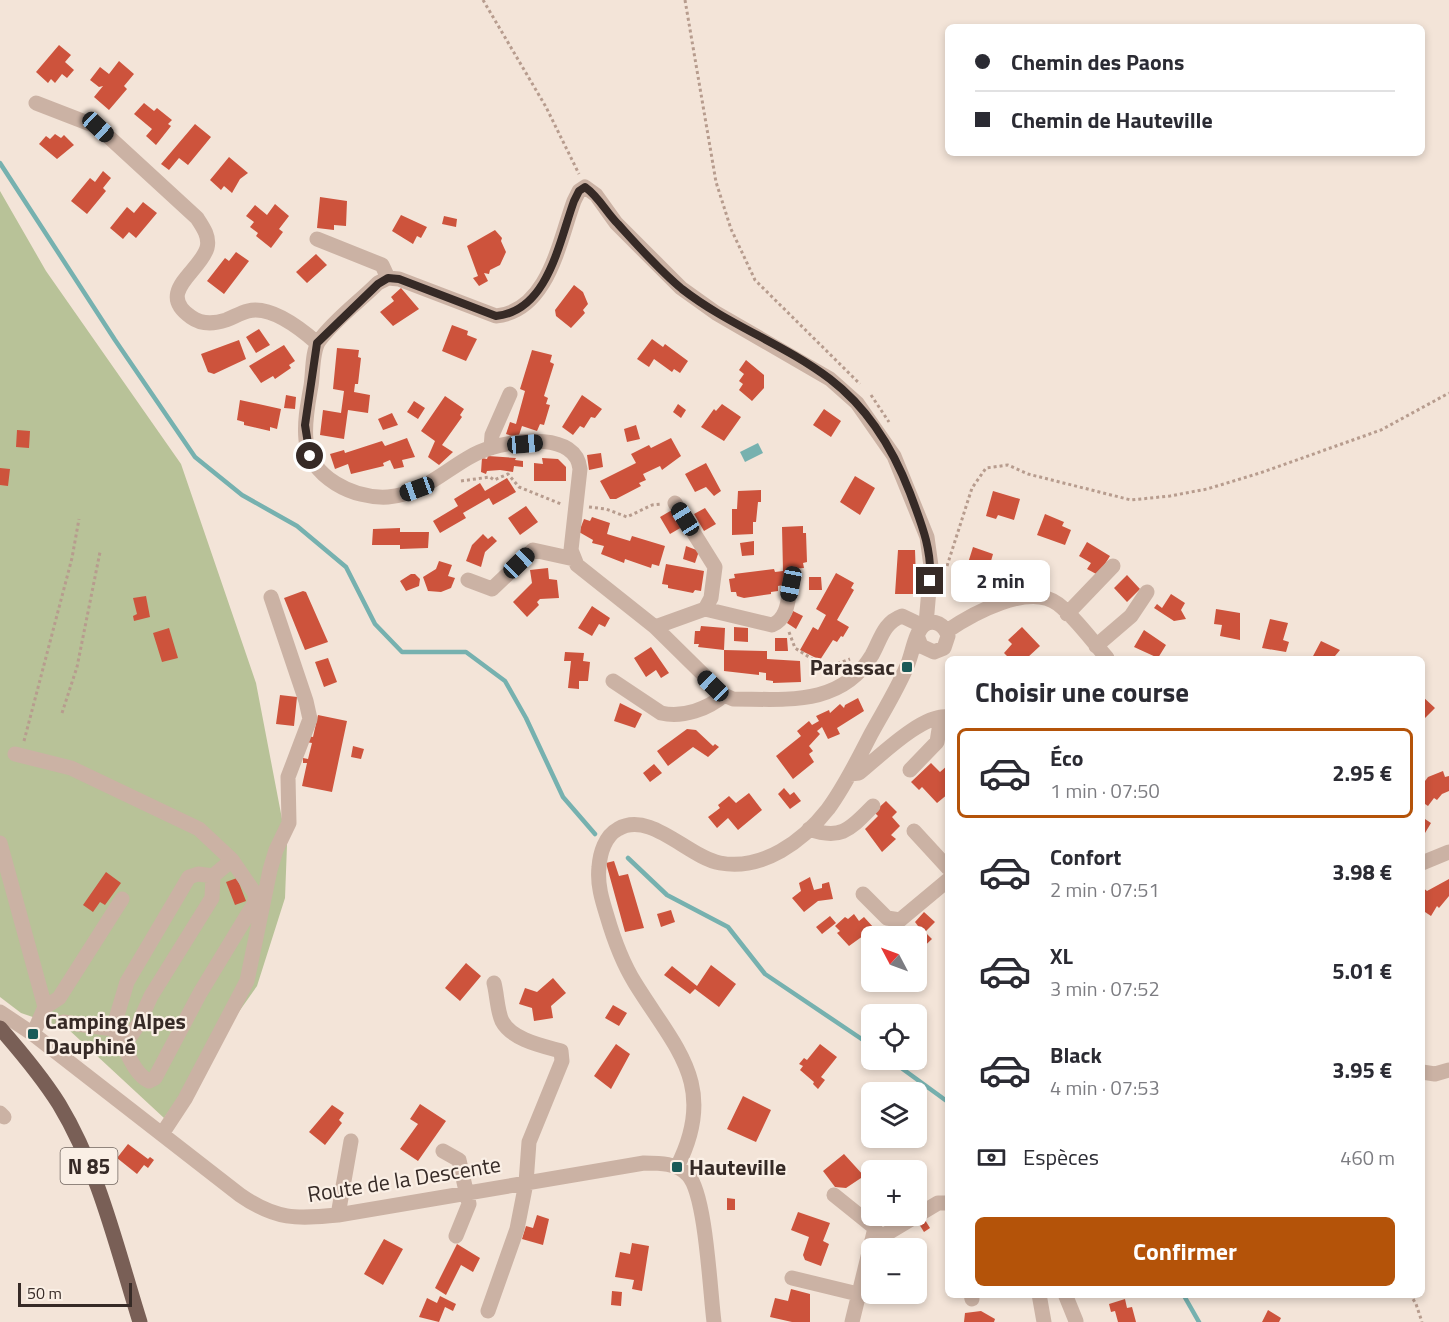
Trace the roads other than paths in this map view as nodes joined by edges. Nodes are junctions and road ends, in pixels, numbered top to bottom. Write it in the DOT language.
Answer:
graph roads {
  1 [pos="36,103"];
  2 [pos="317,239"];
  3 [pos="388,278"];
  4 [pos="317,343"];
  5 [pos="510,394"];
  6 [pos="491,448"];
  7 [pos="675,503"];
  8 [pos="574,559"];
  9 [pos="1113,566"];
  10 [pos="468,580"];
  11 [pos="791,584"];
  12 [pos="1147,592"];
  13 [pos="271,597"];
  14 [pos="705,609"];
  15 [pos="1067,614"];
  16 [pos="655,627"];
  17 [pos="922,629"];
  18 [pos="947,631"];
  19 [pos="1096,646"];
  20 [pos="934,652"];
  21 [pos="1105,656"];
  22 [pos="613,681"];
  23 [pos="898,684"];
  24 [pos="724,695"];
  25 [pos="944,717"];
  26 [pos="19,747"];
  27 [pos="910,770"];
  28 [pos="850,774"];
  29 [pos="873,806"];
  30 [pos="809,830"];
  31 [pos="914,831"];
  32 [pos="0,843"];
  33 [pos="1449,852"];
  34 [pos="232,860"];
  35 [pos="1425,862"];
  36 [pos="945,865"];
  37 [pos="4,869"];
  38 [pos="213,876"];
  39 [pos="945,889"];
  40 [pos="863,894"];
  41 [pos="122,899"];
  42 [pos="494,983"];
  43 [pos="45,1007"];
  44 [pos="0,1012"];
  45 [pos="63,1022"];
  46 [pos="0,1028"];
  47 [pos="113,1029"];
  48 [pos="33,1034"];
  49 [pos="125,1044"];
  50 [pos="1449,1070"];
  51 [pos="1425,1072"];
  52 [pos="162,1134"];
  53 [pos="351,1141"];
  54 [pos="443,1151"];
  55 [pos="677,1167"];
  56 [pos="526,1183"];
  57 [pos="468,1193"];
  58 [pos="834,1195"];
  59 [pos="945,1203"];
  60 [pos="338,1215"];
  61 [pos="456,1236"];
  62 [pos="872,1238"];
  63 [pos="879,1238"];
  64 [pos="792,1278"];
  65 [pos="861,1282"];
  66 [pos="858,1294"];
  67 [pos="1040,1298"];
  68 [pos="1067,1298"];
  69 [pos="488,1311"];
  70 [pos="1076,1321"];
  71 [pos="140,1322"];
  72 [pos="714,1322"];
  73 [pos="852,1322"];
  74 [pos="1044,1322"];
  1 -- 4 [label="street"];
  2 -- 3 [label="street"];
  3 -- 4 [label="street"];
  3 -- 17 [label="street"];
  4 -- 6 [label="street"];
  5 -- 6 [label="street"];
  6 -- 8 [label="street"];
  7 -- 14 [label="street"];
  8 -- 10 [label="street"];
  8 -- 16 [label="street"];
  9 -- 15 [label="street"];
  11 -- 14 [label="street"];
  12 -- 19 [label="street"];
  13 -- 52 [label="street"];
  14 -- 16 [label="street"];
  15 -- 18 [label="street"];
  15 -- 19 [label="street"];
  16 -- 24 [label="street"];
  17 -- 18 [label="street"];
  17 -- 20 [label="street"];
  17 -- 23 [label="street"];
  17 -- 24 [label="street"];
  18 -- 20 [label="street"];
  19 -- 21 [label="street"];
  20 -- 23 [label="street"];
  22 -- 24 [label="street"];
  23 -- 28 [label="street"];
  25 -- 27 [label="street"];
  25 -- 28 [label="street"];
  26 -- 34 [label="street"];
  28 -- 30 [label="street"];
  29 -- 30 [label="street"];
  30 -- 55 [label="street"];
  31 -- 36 [label="street"];
  32 -- 37 [label="street"];
  33 -- 35 [label="street"];
  34 -- 38 [label="street"];
  34 -- 49 [label="street"];
  37 -- 43 [label="street"];
  38 -- 47 [label="street"];
  38 -- 49 [label="street"];
  39 -- 40 [label="street"];
  41 -- 43 [label="street"];
  42 -- 56 [label="street"];
  43 -- 48 [label="street"];
  44 -- 48 [label="street, Route de la Descente"];
  45 -- 47 [label="street"];
  46 -- 71 [label="main road, N 85"];
  47 -- 49 [label="street"];
  48 -- 52 [label="street, Route de la Descente"];
  50 -- 51 [label="street"];
  52 -- 60 [label="street, Route de la Descente"];
  53 -- 60 [label="street"];
  54 -- 57 [label="street"];
  55 -- 56 [label="street, Route de la Descente"];
  55 -- 72 [label="street"];
  56 -- 57 [label="street, Route de la Descente"];
  56 -- 69 [label="street"];
  57 -- 60 [label="street, Route de la Descente"];
  57 -- 61 [label="street"];
  58 -- 62 [label="street"];
  59 -- 63 [label="street"];
  64 -- 66 [label="street"];
  65 -- 66 [label="street"];
  66 -- 73 [label="street"];
  67 -- 74 [label="street"];
  68 -- 70 [label="street"];
}
